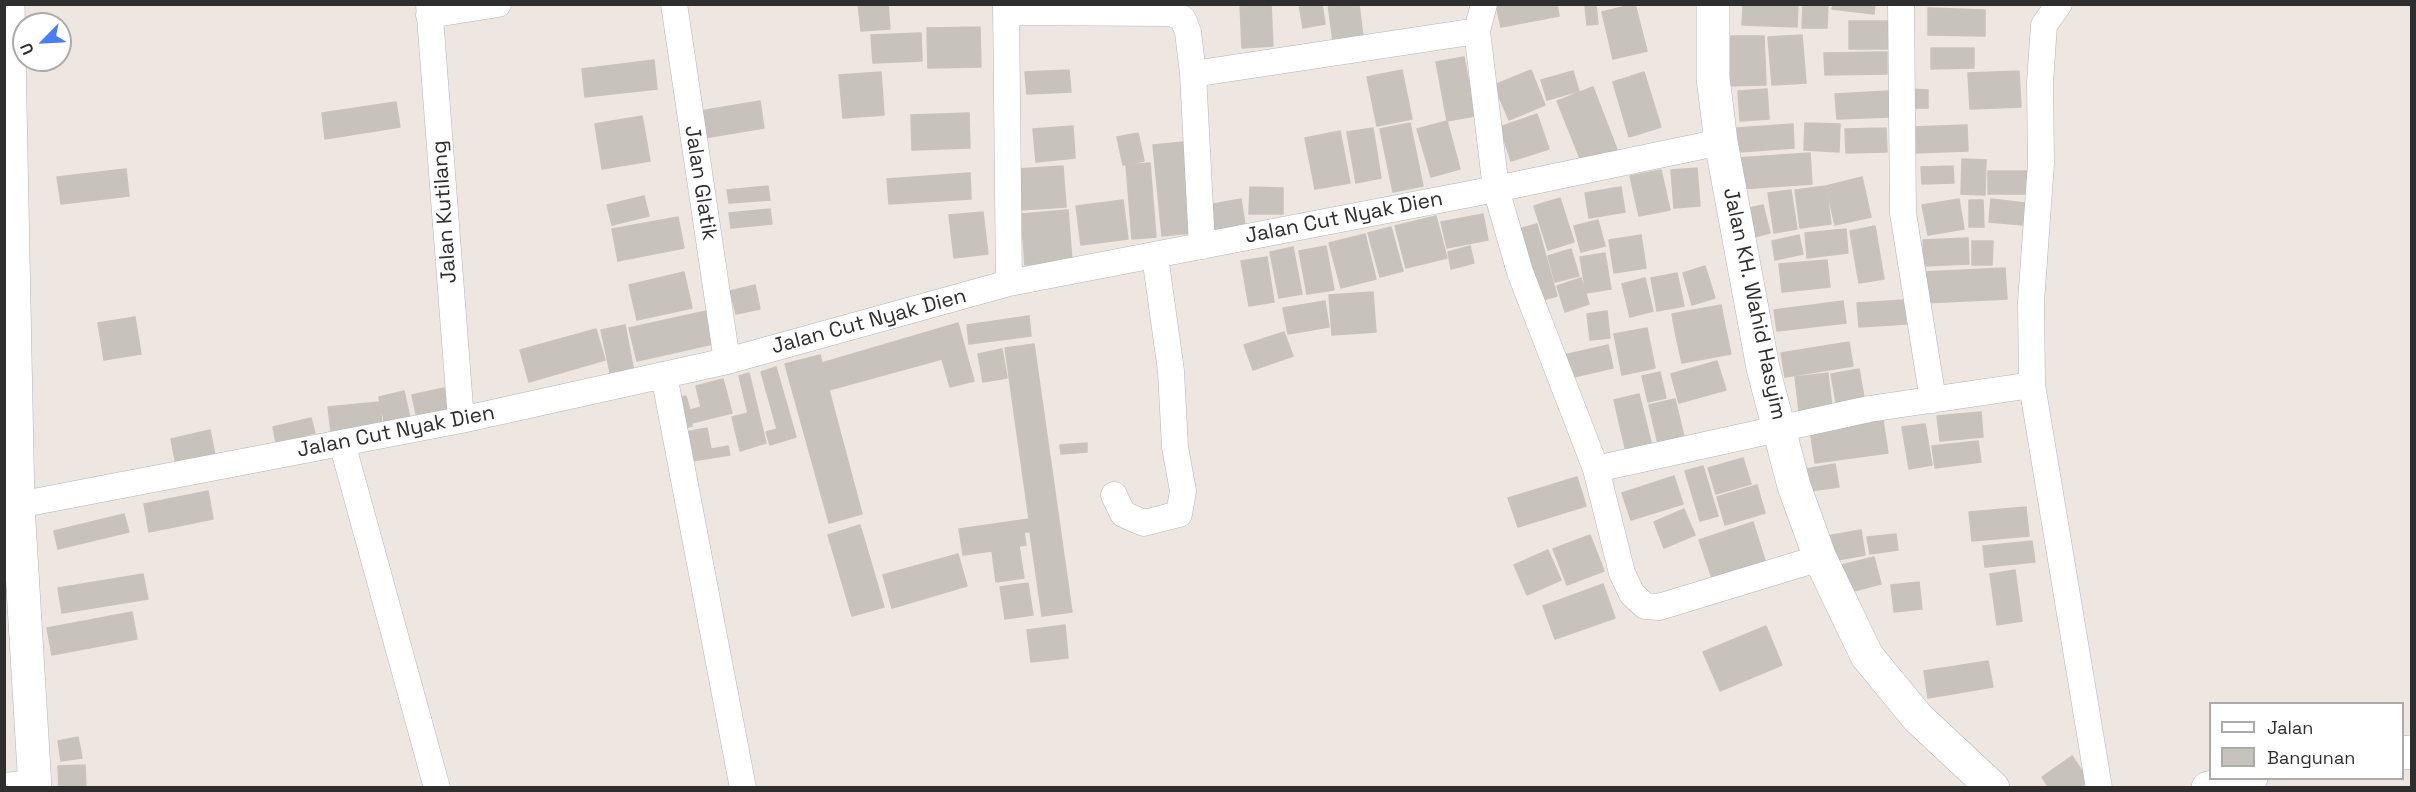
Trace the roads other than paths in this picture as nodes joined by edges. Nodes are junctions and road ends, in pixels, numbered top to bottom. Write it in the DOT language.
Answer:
graph roads {
  1 [pos="8,4"];
  2 [pos="498,4"];
  3 [pos="674,4"];
  4 [pos="1484,4"];
  5 [pos="1713,4"];
  6 [pos="1901,4"];
  7 [pos="2059,4"];
  8 [pos="1007,8"];
  9 [pos="429,10"];
  10 [pos="1476,31"];
  11 [pos="1193,74"];
  12 [pos="8,110"];
  13 [pos="1721,142"];
  14 [pos="1496,189"];
  15 [pos="1202,246"];
  16 [pos="1155,256"];
  17 [pos="1009,284"];
  18 [pos="727,361"];
  19 [pos="664,375"];
  20 [pos="2032,385"];
  21 [pos="1933,400"];
  22 [pos="10,406"];
  23 [pos="461,420"];
  24 [pos="1780,430"];
  25 [pos="342,443"];
  26 [pos="1596,470"];
  27 [pos="1114,495"];
  28 [pos="18,504"];
  29 [pos="12,557"];
  30 [pos="1820,558"];
  31 [pos="2242,780"];
  32 [pos="25,785"];
  33 [pos="437,788"];
  34 [pos="743,788"];
  35 [pos="1993,788"];
  36 [pos="2098,788"];
  37 [pos="2208,788"];
  1 -- 12 [label="street"];
  2 -- 9 [label="street"];
  3 -- 18 [label="street, Jalan Glatik"];
  4 -- 10 [label="street"];
  5 -- 13 [label="street, Jalan KH. Wahid Hasyim"];
  6 -- 21 [label="street"];
  7 -- 20 [label="street"];
  8 -- 11 [label="street"];
  8 -- 17 [label="street"];
  9 -- 23 [label="street, Jalan Kutilang"];
  10 -- 11 [label="street"];
  10 -- 14 [label="street"];
  11 -- 15 [label="street"];
  12 -- 22 [label="street"];
  13 -- 14 [label="street, Jalan Cut Nyak Dien"];
  13 -- 24 [label="street, Jalan KH. Wahid Hasyim"];
  14 -- 15 [label="street, Jalan Cut Nyak Dien"];
  14 -- 26 [label="street"];
  15 -- 16 [label="street, Jalan Cut Nyak Dien"];
  16 -- 17 [label="street, Jalan Cut Nyak Dien"];
  16 -- 27 [label="street"];
  17 -- 18 [label="street, Jalan Cut Nyak Dien"];
  18 -- 19 [label="street, Jalan Cut Nyak Dien"];
  19 -- 23 [label="street, Jalan Cut Nyak Dien"];
  19 -- 34 [label="street"];
  20 -- 21 [label="street"];
  20 -- 36 [label="street"];
  21 -- 24 [label="street"];
  22 -- 28 [label="street"];
  23 -- 25 [label="street, Jalan Cut Nyak Dien"];
  24 -- 26 [label="street"];
  24 -- 30 [label="street, Jalan KH. Wahid Hasyim"];
  25 -- 28 [label="street, Jalan Cut Nyak Dien"];
  25 -- 33 [label="street"];
  26 -- 30 [label="street"];
  28 -- 29 [label="street"];
  29 -- 32 [label="street"];
  30 -- 35 [label="street, Jalan KH. Wahid Hasyim"];
  31 -- 37 [label="street"];
}
